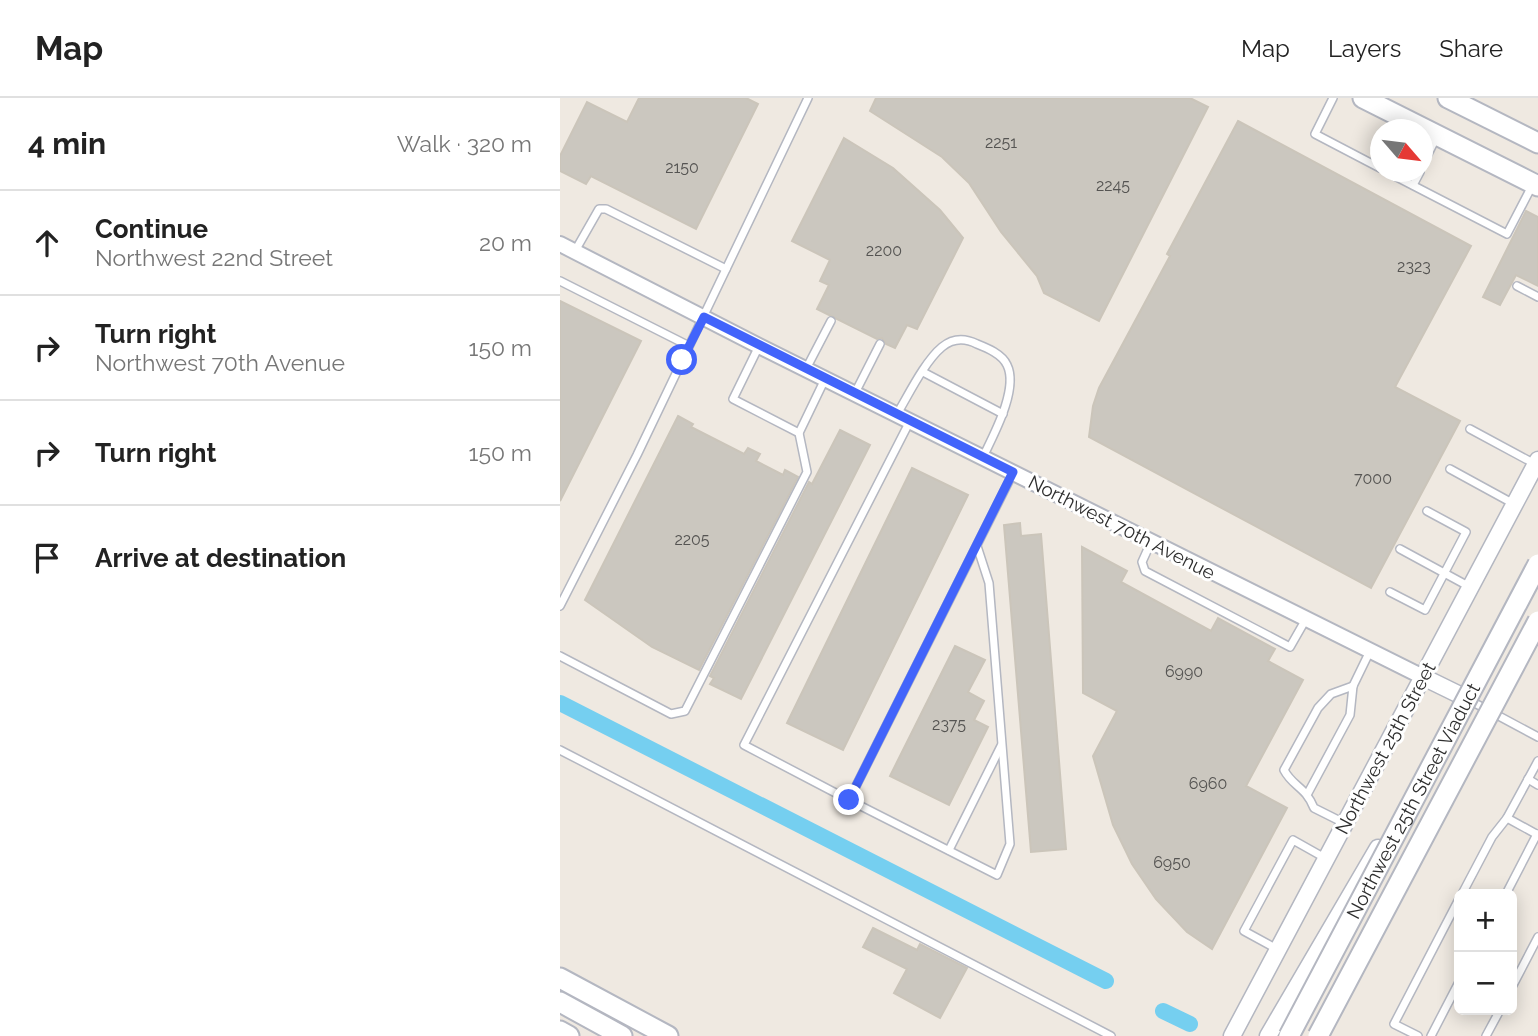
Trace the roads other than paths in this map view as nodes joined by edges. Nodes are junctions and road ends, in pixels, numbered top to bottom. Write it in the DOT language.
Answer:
graph roads {
  1 [pos="808,98"];
  2 [pos="1333,98"];
  3 [pos="1363,98"];
  4 [pos="1448,98"];
  5 [pos="1437,135"];
  6 [pos="1538,142"];
  7 [pos="1433,144"];
  8 [pos="1370,162"];
  9 [pos="1407,182"];
  10 [pos="1415,182"];
  11 [pos="1413,185"];
  12 [pos="1536,185"];
  13 [pos="560,244"];
  14 [pos="575,251"];
  15 [pos="726,269"];
  16 [pos="560,281"];
  17 [pos="1517,286"];
  18 [pos="1538,297"];
  19 [pos="704,317"];
  20 [pos="831,321"];
  21 [pos="880,344"];
  22 [pos="689,346"];
  23 [pos="759,346"];
  24 [pos="806,369"];
  25 [pos="923,372"];
  26 [pos="825,379"];
  27 [pos="855,393"];
  28 [pos="1003,414"];
  29 [pos="904,417"];
  30 [pos="1470,429"];
  31 [pos="799,433"];
  32 [pos="983,457"];
  33 [pos="1537,462"];
  34 [pos="1450,468"];
  35 [pos="1013,472"];
  36 [pos="1515,504"];
  37 [pos="1427,510"];
  38 [pos="1151,541"];
  39 [pos="977,545"];
  40 [pos="1400,549"];
  41 [pos="1538,566"];
  42 [pos="1444,573"];
  43 [pos="1471,588"];
  44 [pos="1390,592"];
  45 [pos="560,606"];
  46 [pos="1306,619"];
  47 [pos="1538,621"];
  48 [pos="1370,651"];
  49 [pos="560,656"];
  50 [pos="1423,677"];
  51 [pos="1353,686"];
  52 [pos="1466,698"];
  53 [pos="1538,737"];
  54 [pos="1002,745"];
  55 [pos="560,750"];
  56 [pos="1538,761"];
  57 [pos="1528,779"];
  58 [pos="1538,785"];
  59 [pos="1308,793"];
  60 [pos="849,800"];
  61 [pos="1507,818"];
  62 [pos="1344,824"];
  63 [pos="1538,835"];
  64 [pos="949,850"];
  65 [pos="1325,858"];
  66 [pos="1465,889"];
  67 [pos="1509,889"];
  68 [pos="1454,909"];
  69 [pos="1538,937"];
  70 [pos="1279,950"];
  71 [pos="1517,977"];
  72 [pos="560,978"];
  73 [pos="1454,992"];
  74 [pos="560,1002"];
  75 [pos="1497,1015"];
  76 [pos="560,1031"];
  77 [pos="569,1036"];
  78 [pos="622,1036"];
  79 [pos="668,1036"];
  80 [pos="1111,1036"];
  81 [pos="1232,1036"];
  82 [pos="1268,1036"];
  83 [pos="1289,1036"];
  84 [pos="1318,1036"];
  85 [pos="1418,1036"];
  86 [pos="1431,1036"];
  87 [pos="1486,1036"];
  1 -- 15 [label="lane"];
  2 -- 8 [label="lane"];
  3 -- 5 [label="main road"];
  4 -- 6 [label="main road"];
  5 -- 7 [label="lane"];
  5 -- 12 [label="main road"];
  9 -- 11 [label="lane"];
  10 -- 11 [label="lane"];
  11 -- 12 [label="lane"];
  13 -- 14 [label="street, Northwest 70th Avenue"];
  14 -- 15 [label="lane"];
  14 -- 19 [label="street, Northwest 70th Avenue"];
  15 -- 19 [label="lane"];
  16 -- 22 [label="lane"];
  17 -- 18 [label="lane"];
  19 -- 22 [label="lane"];
  19 -- 23 [label="street, Northwest 70th Avenue"];
  20 -- 24 [label="lane"];
  21 -- 27 [label="lane"];
  22 -- 45 [label="lane"];
  23 -- 24 [label="street, Northwest 70th Avenue"];
  23 -- 31 [label="lane"];
  24 -- 26 [label="street, Northwest 70th Avenue"];
  25 -- 28 [label="lane"];
  25 -- 28 [label="lane"];
  25 -- 29 [label="lane"];
  26 -- 27 [label="street, Northwest 70th Avenue"];
  26 -- 31 [label="lane"];
  27 -- 29 [label="street, Northwest 70th Avenue"];
  28 -- 32 [label="lane"];
  29 -- 32 [label="street, Northwest 70th Avenue"];
  29 -- 60 [label="lane"];
  30 -- 33 [label="lane"];
  31 -- 49 [label="lane"];
  32 -- 35 [label="street, Northwest 70th Avenue"];
  33 -- 36 [label="street, Northwest 25th Street"];
  34 -- 36 [label="lane"];
  35 -- 38 [label="street, Northwest 70th Avenue"];
  35 -- 39 [label="lane"];
  36 -- 43 [label="street, Northwest 25th Street"];
  37 -- 42 [label="lane"];
  38 -- 46 [label="street, Northwest 70th Avenue"];
  38 -- 46 [label="lane"];
  39 -- 54 [label="lane"];
  39 -- 60 [label="lane"];
  40 -- 42 [label="lane"];
  41 -- 52 [label="street"];
  41 -- 83 [label="main road, Northwest 25th Street Viaduct, bridge"];
  42 -- 43 [label="lane"];
  42 -- 44 [label="lane"];
  43 -- 50 [label="street, Northwest 25th Street"];
  46 -- 48 [label="street, Northwest 70th Avenue"];
  47 -- 84 [label="main road, Northwest 25th Street Viaduct, bridge"];
  48 -- 50 [label="street, Northwest 70th Avenue"];
  48 -- 51 [label="lane"];
  50 -- 52 [label="street"];
  50 -- 62 [label="street, Northwest 25th Street"];
  51 -- 59 [label="lane"];
  51 -- 59 [label="lane"];
  52 -- 53 [label="lane"];
  52 -- 82 [label="street"];
  54 -- 64 [label="lane"];
  54 -- 64 [label="lane"];
  55 -- 80 [label="lane"];
  56 -- 57 [label="lane"];
  57 -- 58 [label="lane"];
  57 -- 61 [label="lane"];
  59 -- 62 [label="lane"];
  60 -- 64 [label="lane"];
  61 -- 63 [label="lane"];
  61 -- 66 [label="lane"];
  62 -- 65 [label="street, Northwest 25th Street"];
  63 -- 67 [label="lane"];
  65 -- 70 [label="street, Northwest 25th Street"];
  65 -- 70 [label="lane"];
  68 -- 85 [label="lane"];
  69 -- 71 [label="lane"];
  70 -- 81 [label="street, Northwest 25th Street"];
  72 -- 79 [label="main road"];
  73 -- 86 [label="lane"];
  74 -- 78 [label="main road"];
  75 -- 87 [label="lane"];
  76 -- 77 [label="main road"];
}
